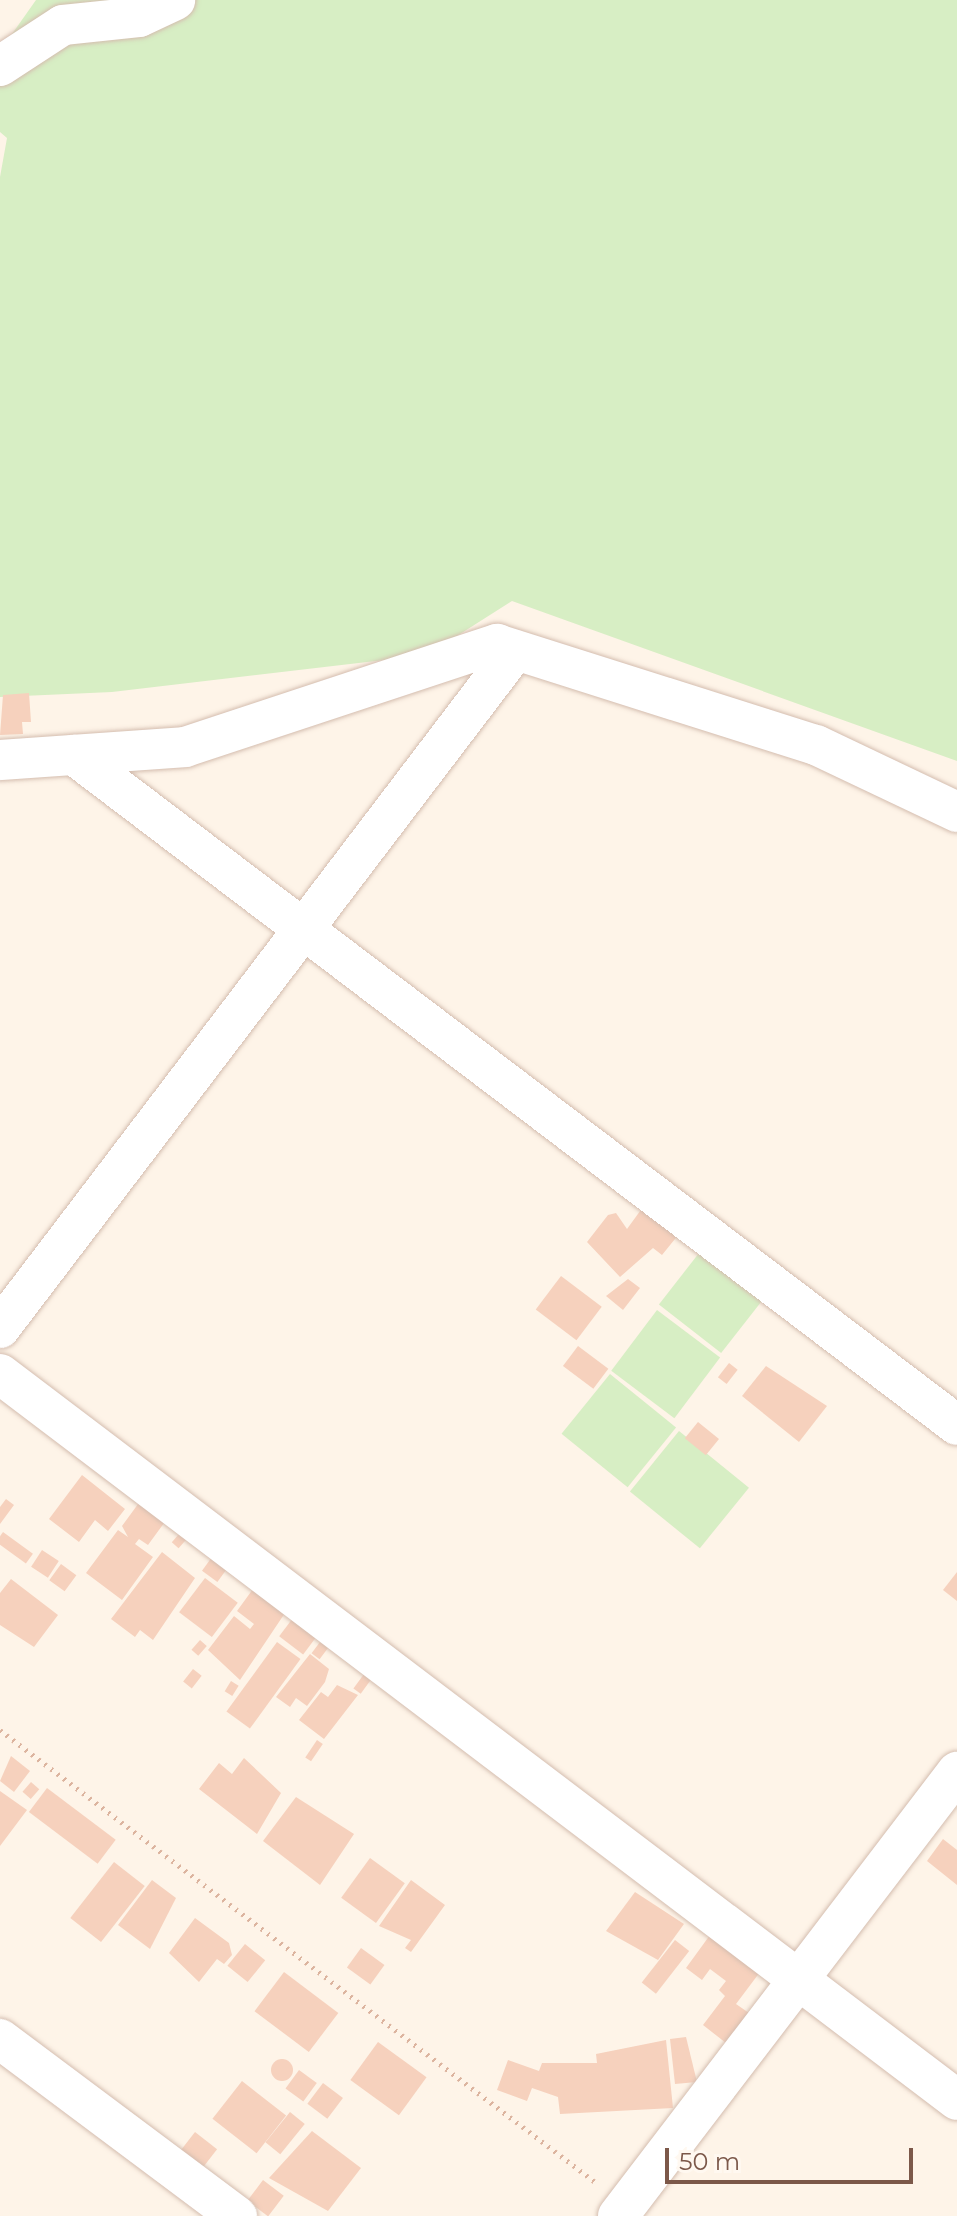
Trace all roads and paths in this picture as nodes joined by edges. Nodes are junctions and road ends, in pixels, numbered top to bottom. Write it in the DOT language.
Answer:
graph roads {
  1 [pos="175,0"];
  2 [pos="0,66"];
  3 [pos="515,651"];
  4 [pos="74,755"];
  5 [pos="0,760"];
  6 [pos="957,812"];
  7 [pos="302,930"];
  8 [pos="0,1328"];
  9 [pos="0,1374"];
  10 [pos="957,1425"];
  11 [pos="0,1730"];
  12 [pos="957,1772"];
  13 [pos="799,1979"];
  14 [pos="0,2039"];
  15 [pos="957,2100"];
  16 [pos="622,2211"];
  17 [pos="237,2216"];
  1 -- 2 [label="street"];
  3 -- 4 [label="street"];
  3 -- 6 [label="street"];
  3 -- 7 [label="street"];
  4 -- 5 [label="street"];
  4 -- 7 [label="street"];
  7 -- 8 [label="street"];
  7 -- 10 [label="street"];
  9 -- 13 [label="street"];
  11 -- 16 [label="path"];
  12 -- 13 [label="street"];
  13 -- 15 [label="street"];
  13 -- 16 [label="street"];
  14 -- 17 [label="street"];
}
